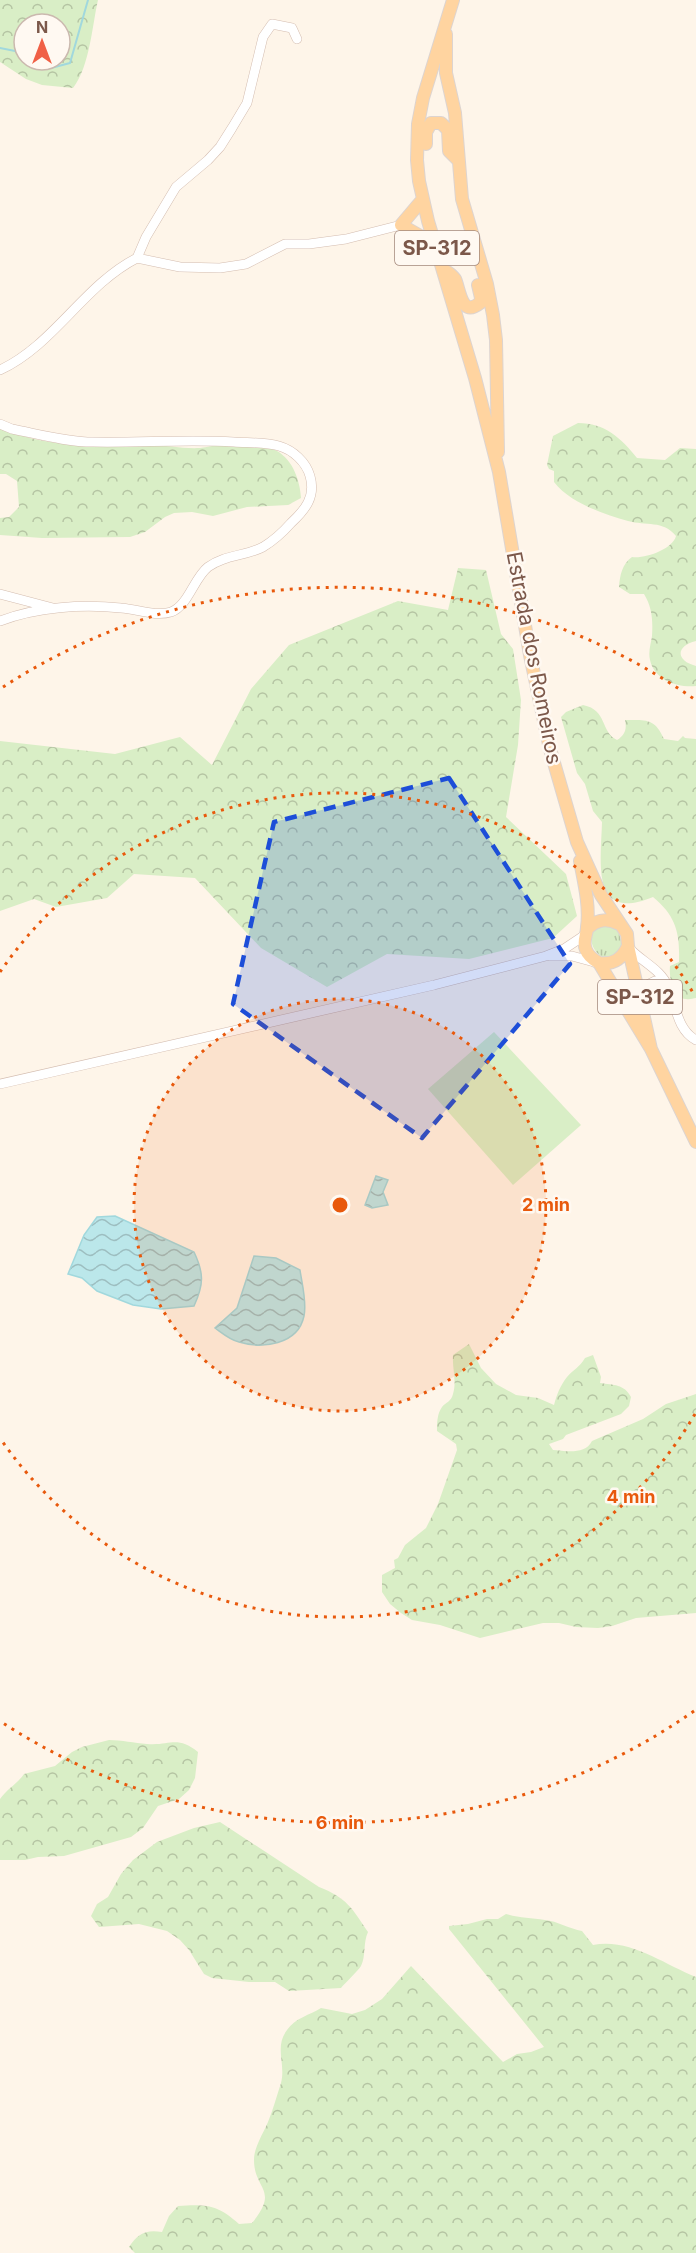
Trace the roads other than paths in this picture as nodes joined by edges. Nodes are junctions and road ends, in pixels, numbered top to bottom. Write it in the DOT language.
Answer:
graph roads {
  1 [pos="453,0"];
  2 [pos="446,21"];
  3 [pos="297,39"];
  4 [pos="417,160"];
  5 [pos="458,160"];
  6 [pos="423,199"];
  7 [pos="401,225"];
  8 [pos="436,245"];
  9 [pos="477,255"];
  10 [pos="137,258"];
  11 [pos="443,269"];
  12 [pos="0,370"];
  13 [pos="0,424"];
  14 [pos="499,472"];
  15 [pos="0,594"];
  16 [pos="55,609"];
  17 [pos="0,621"];
  18 [pos="577,842"];
  19 [pos="619,924"];
  20 [pos="586,932"];
  21 [pos="628,946"];
  22 [pos="546,956"];
  23 [pos="599,963"];
  24 [pos="668,986"];
  25 [pos="641,1001"];
  26 [pos="696,1040"];
  27 [pos="651,1049"];
  28 [pos="0,1084"];
  29 [pos="696,1142"];
  1 -- 2 [label="main road, Estrada dos Romeiros / SP-312"];
  2 -- 4 [label="main road, Estrada dos Romeiros / SP-312"];
  2 -- 5 [label="main road, Estrada dos Romeiros / SP-312"];
  3 -- 10 [label="street"];
  4 -- 5 [label="main road"];
  4 -- 6 [label="main road, Estrada dos Romeiros / SP-312"];
  5 -- 9 [label="main road, Estrada dos Romeiros / SP-312"];
  6 -- 7 [label="main road"];
  6 -- 8 [label="main road, Estrada dos Romeiros / SP-312"];
  7 -- 8 [label="main road"];
  7 -- 10 [label="street"];
  8 -- 11 [label="main road, Estrada dos Romeiros / SP-312"];
  9 -- 11 [label="main road"];
  9 -- 14 [label="main road, Estrada dos Romeiros / SP-312"];
  10 -- 12 [label="street"];
  11 -- 14 [label="main road, Estrada dos Romeiros / SP-312"];
  13 -- 16 [label="street"];
  14 -- 18 [label="main road, Estrada dos Romeiros / SP-312"];
  15 -- 16 [label="street"];
  16 -- 17 [label="street"];
  18 -- 19 [label="main road, Estrada dos Romeiros / SP-312"];
  18 -- 20 [label="main road, Estrada dos Romeiros / SP-312"];
  19 -- 20 [label="main road"];
  19 -- 21 [label="main road, Estrada dos Romeiros / SP-312"];
  20 -- 22 [label="street"];
  20 -- 23 [label="main road, Estrada dos Romeiros / SP-312"];
  21 -- 23 [label="main road"];
  21 -- 24 [label="street"];
  21 -- 25 [label="main road, Estrada dos Romeiros / SP-312"];
  22 -- 23 [label="street"];
  22 -- 28 [label="street"];
  23 -- 27 [label="main road, Estrada dos Romeiros / SP-312"];
  24 -- 25 [label="street"];
  24 -- 26 [label="street"];
  25 -- 27 [label="main road, Estrada dos Romeiros / SP-312"];
  27 -- 29 [label="main road, Estrada dos Romeiros / SP-312"];
}
